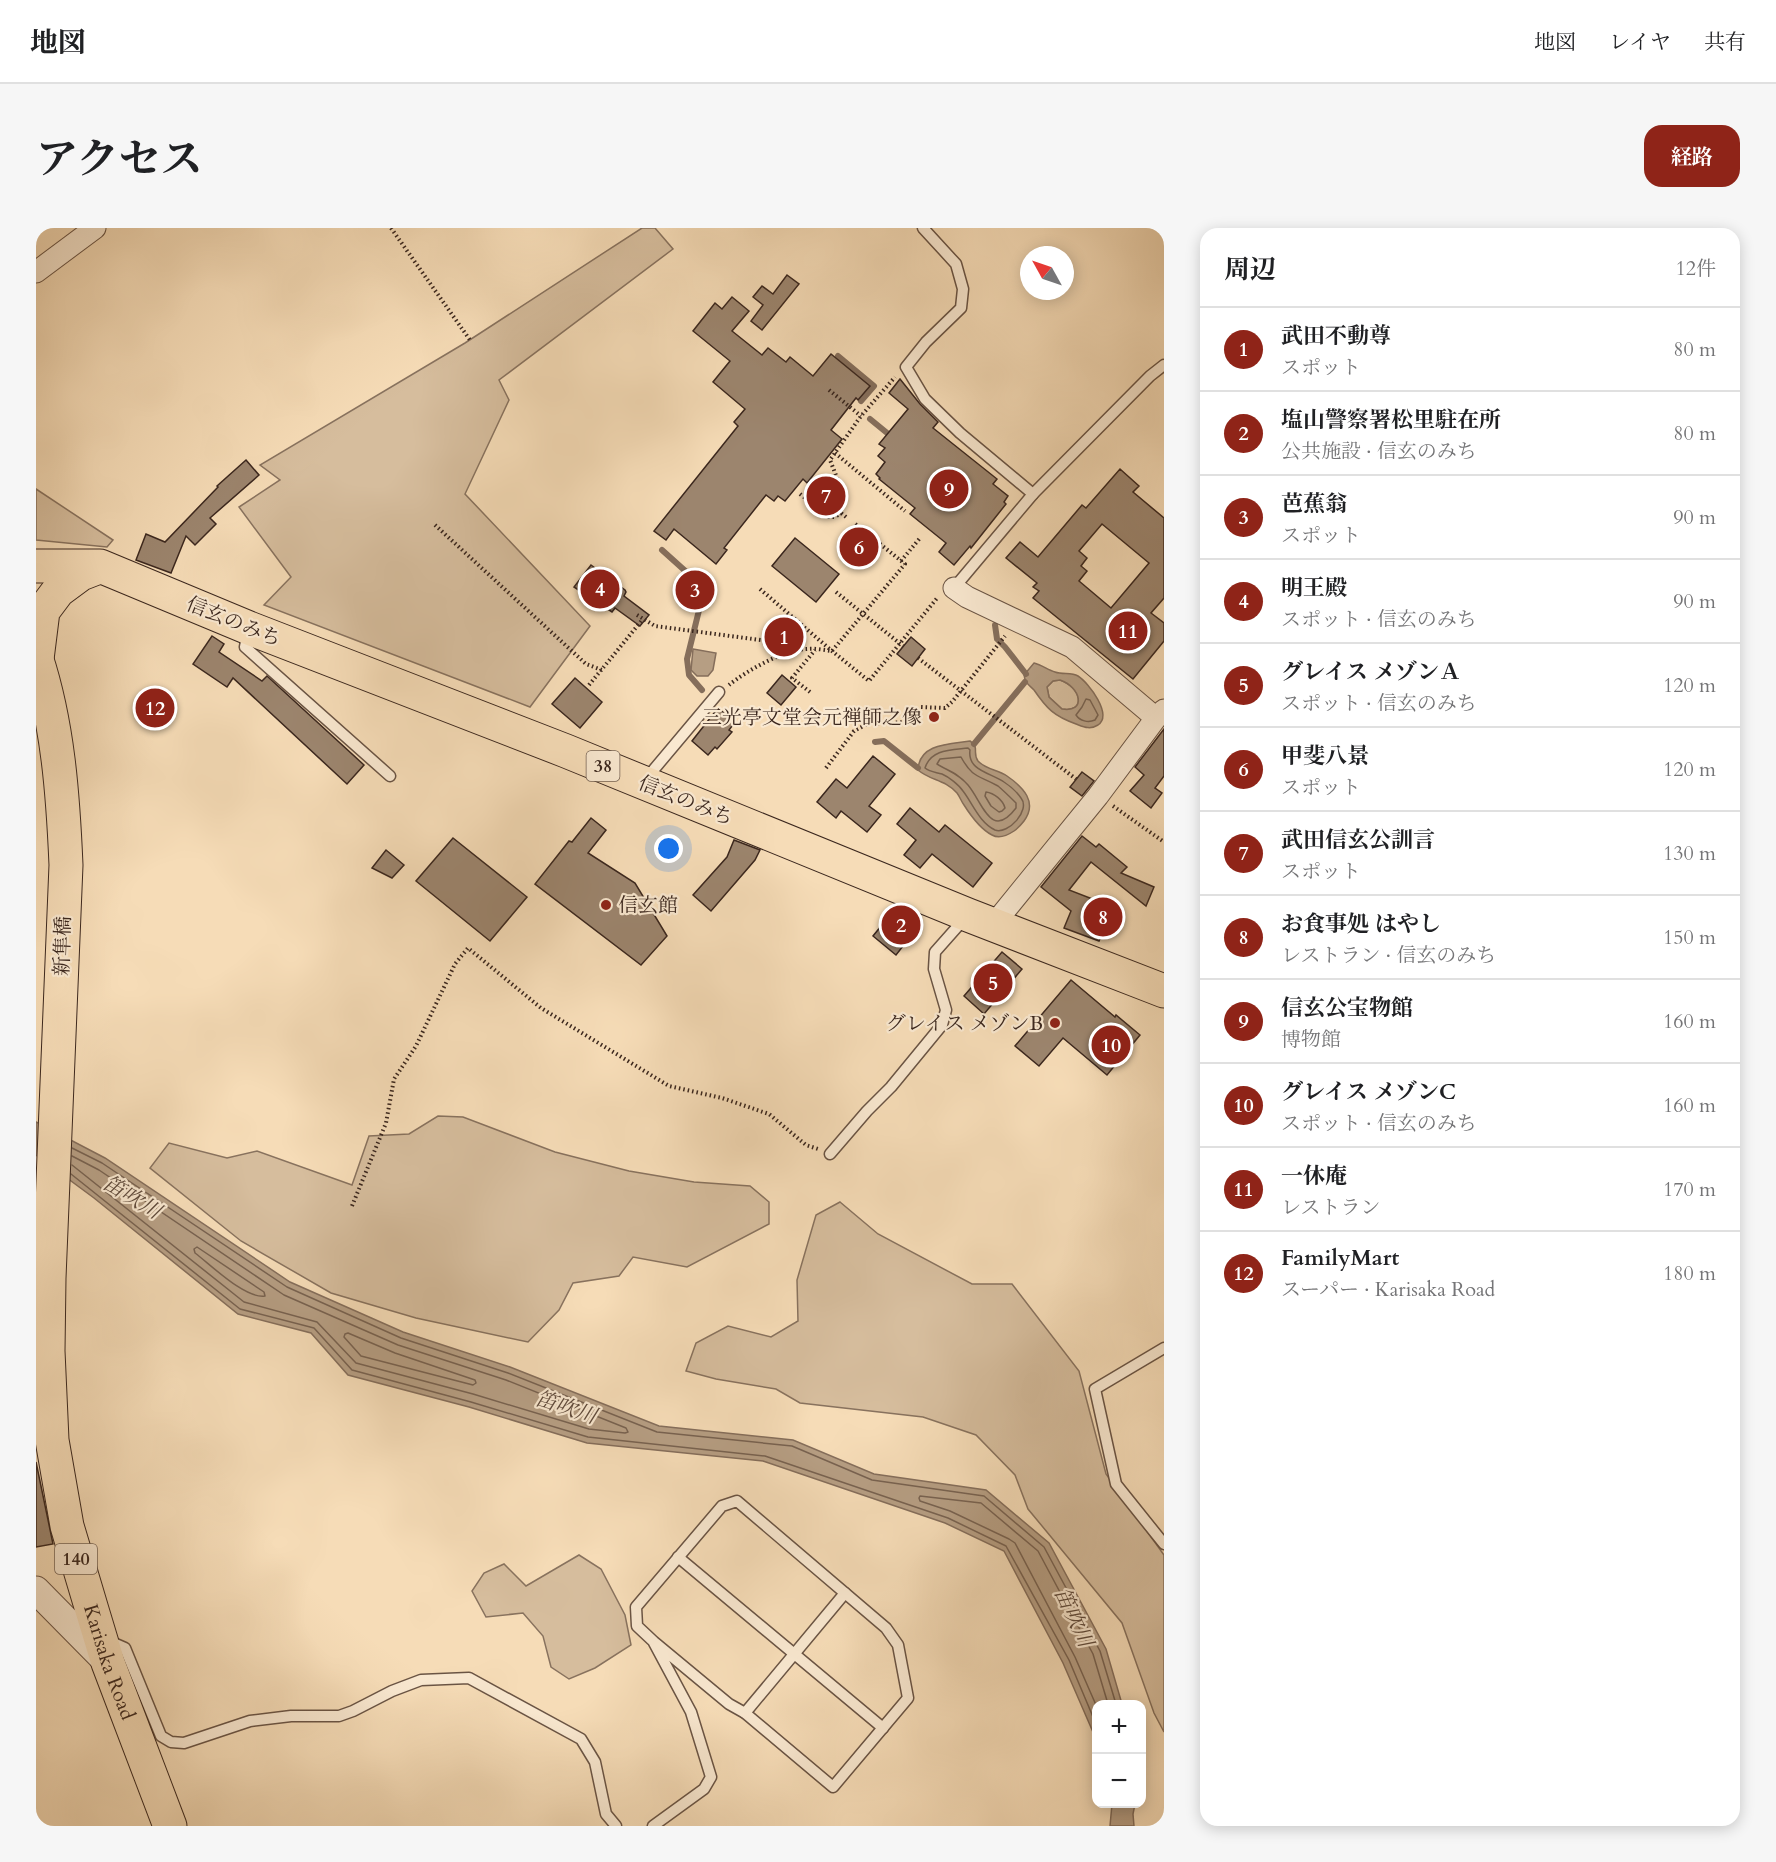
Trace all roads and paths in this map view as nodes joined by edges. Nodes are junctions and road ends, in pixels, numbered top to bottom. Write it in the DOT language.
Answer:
graph roads {
  1 [pos="95,228"];
  2 [pos="391,228"];
  3 [pos="922,228"];
  4 [pos="36,272"];
  5 [pos="470,340"];
  6 [pos="1164,365"];
  7 [pos="906,367"];
  8 [pos="829,390"];
  9 [pos="861,416"];
  10 [pos="835,453"];
  11 [pos="800,494"];
  12 [pos="1033,494"];
  13 [pos="905,511"];
  14 [pos="841,513"];
  15 [pos="846,517"];
  16 [pos="854,524"];
  17 [pos="435,525"];
  18 [pos="920,538"];
  19 [pos="875,540"];
  20 [pos="901,561"];
  21 [pos="36,566"];
  22 [pos="100,566"];
  23 [pos="853,566"];
  24 [pos="954,588"];
  25 [pos="759,589"];
  26 [pos="836,592"];
  27 [pos="864,614"];
  28 [pos="638,615"];
  29 [pos="643,619"];
  30 [pos="249,628"];
  31 [pos="1003,639"];
  32 [pos="902,644"];
  33 [pos="805,648"];
  34 [pos="815,649"];
  35 [pos="832,651"];
  36 [pos="36,658"];
  37 [pos="918,658"];
  38 [pos="602,670"];
  39 [pos="589,685"];
  40 [pos="962,690"];
  41 [pos="719,692"];
  42 [pos="810,692"];
  43 [pos="1160,714"];
  44 [pos="826,768"];
  45 [pos="390,776"];
  46 [pos="1076,779"];
  47 [pos="643,782"];
  48 [pos="1098,796"];
  49 [pos="1164,842"];
  50 [pos="981,919"];
  51 [pos="1164,991"];
  52 [pos="830,1154"];
  53 [pos="352,1206"];
  54 [pos="49,1278"];
  55 [pos="42,1311"];
  56 [pos="1164,1348"];
  57 [pos="1164,1544"];
  58 [pos="678,1557"];
  59 [pos="36,1590"];
  60 [pos="845,1593"];
  61 [pos="653,1641"];
  62 [pos="104,1650"];
  63 [pos="794,1654"];
  64 [pos="745,1713"];
  65 [pos="883,1728"];
  66 [pos="170,1826"];
  67 [pos="616,1826"];
  68 [pos="653,1826"];
  1 -- 4 [label="street"];
  2 -- 5 [label="path"];
  3 -- 7 [label="lane"];
  6 -- 12 [label="lane"];
  7 -- 9 [label="path"];
  7 -- 12 [label="lane"];
  8 -- 9 [label="path"];
  9 -- 10 [label="path"];
  10 -- 13 [label="path"];
  10 -- 14 [label="path"];
  11 -- 14 [label="path"];
  12 -- 24 [label="lane"];
  14 -- 15 [label="path"];
  16 -- 19 [label="path"];
  17 -- 38 [label="path"];
  18 -- 20 [label="path"];
  19 -- 20 [label="path"];
  19 -- 23 [label="path"];
  20 -- 27 [label="path"];
  21 -- 22 [label="main road, 信玄のみち / 38"];
  22 -- 30 [label="main road, 信玄のみち / 38"];
  22 -- 36 [label="main road"];
  24 -- 32 [label="path"];
  24 -- 43 [label="street"];
  25 -- 35 [label="path"];
  26 -- 27 [label="path"];
  27 -- 32 [label="path"];
  27 -- 35 [label="path"];
  28 -- 29 [label="path"];
  29 -- 33 [label="path"];
  29 -- 38 [label="path"];
  30 -- 45 [label="lane"];
  30 -- 47 [label="main road, 信玄のみち / 38"];
  31 -- 40 [label="path"];
  32 -- 35 [label="path"];
  33 -- 34 [label="path"];
  33 -- 41 [label="path"];
  34 -- 35 [label="path"];
  34 -- 42 [label="path"];
  36 -- 54 [label="main road, 新隼橋 / 140"];
  37 -- 40 [label="path"];
  38 -- 39 [label="path"];
  40 -- 44 [label="path"];
  40 -- 46 [label="path"];
  41 -- 47 [label="lane"];
  43 -- 48 [label="street"];
  47 -- 50 [label="main road, 信玄のみち / 38"];
  48 -- 49 [label="path"];
  48 -- 50 [label="street"];
  50 -- 51 [label="main road, 信玄のみち / 38"];
  50 -- 52 [label="lane"];
  52 -- 53 [label="path"];
  54 -- 55 [label="main road, Karisaka Road / 140"];
  55 -- 62 [label="main road, Karisaka Road / 140"];
  56 -- 57 [label="lane"];
  58 -- 60 [label="lane"];
  58 -- 61 [label="lane"];
  58 -- 63 [label="lane"];
  59 -- 62 [label="street"];
  60 -- 63 [label="lane"];
  60 -- 65 [label="lane"];
  61 -- 64 [label="lane"];
  61 -- 68 [label="lane"];
  62 -- 66 [label="main road, Karisaka Road / 140"];
  62 -- 67 [label="lane"];
  63 -- 64 [label="lane"];
  63 -- 65 [label="lane"];
  64 -- 65 [label="lane"];
}
